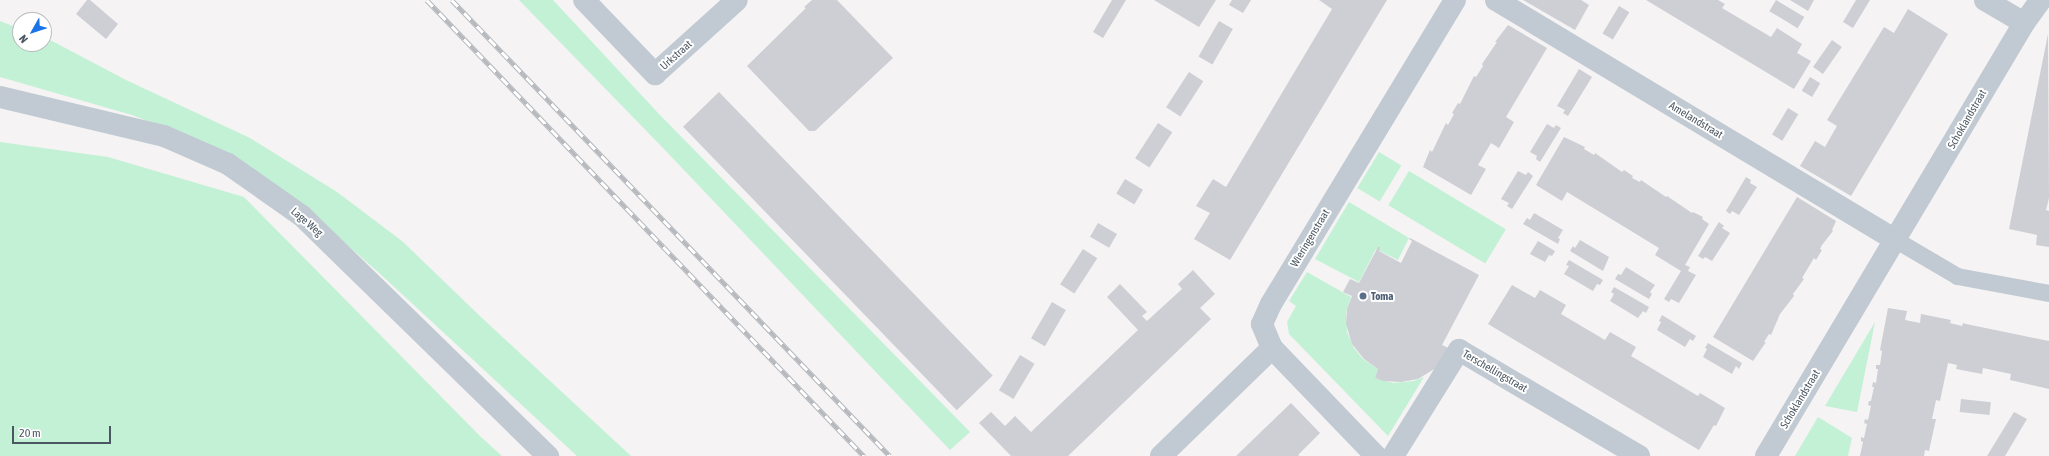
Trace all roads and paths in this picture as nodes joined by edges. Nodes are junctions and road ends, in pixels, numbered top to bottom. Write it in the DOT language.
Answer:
graph roads {
  1 [pos="584,0"];
  2 [pos="737,0"];
  3 [pos="1455,0"];
  4 [pos="1496,0"];
  5 [pos="1985,0"];
  6 [pos="2041,0"];
  7 [pos="2024,23"];
  8 [pos="0,97"];
  9 [pos="1896,240"];
  10 [pos="2049,293"];
  11 [pos="1272,348"];
  12 [pos="548,456"];
  13 [pos="1161,456"];
  14 [pos="1376,456"];
  15 [pos="1393,456"];
  16 [pos="1639,456"];
  17 [pos="1766,456"];
  1 -- 2 [label="street, Urkstraat"];
  3 -- 11 [label="street, Wieringenstraat"];
  4 -- 9 [label="street, Amelandstraat"];
  5 -- 7 [label="street"];
  6 -- 7 [label="street, Schoklandstraat"];
  7 -- 9 [label="street, Schoklandstraat"];
  8 -- 12 [label="street, Lage Weg"];
  9 -- 10 [label="lane"];
  9 -- 17 [label="street, Schoklandstraat"];
  11 -- 13 [label="street"];
  11 -- 14 [label="street"];
  15 -- 16 [label="street, Terschellingstraat"];
}
